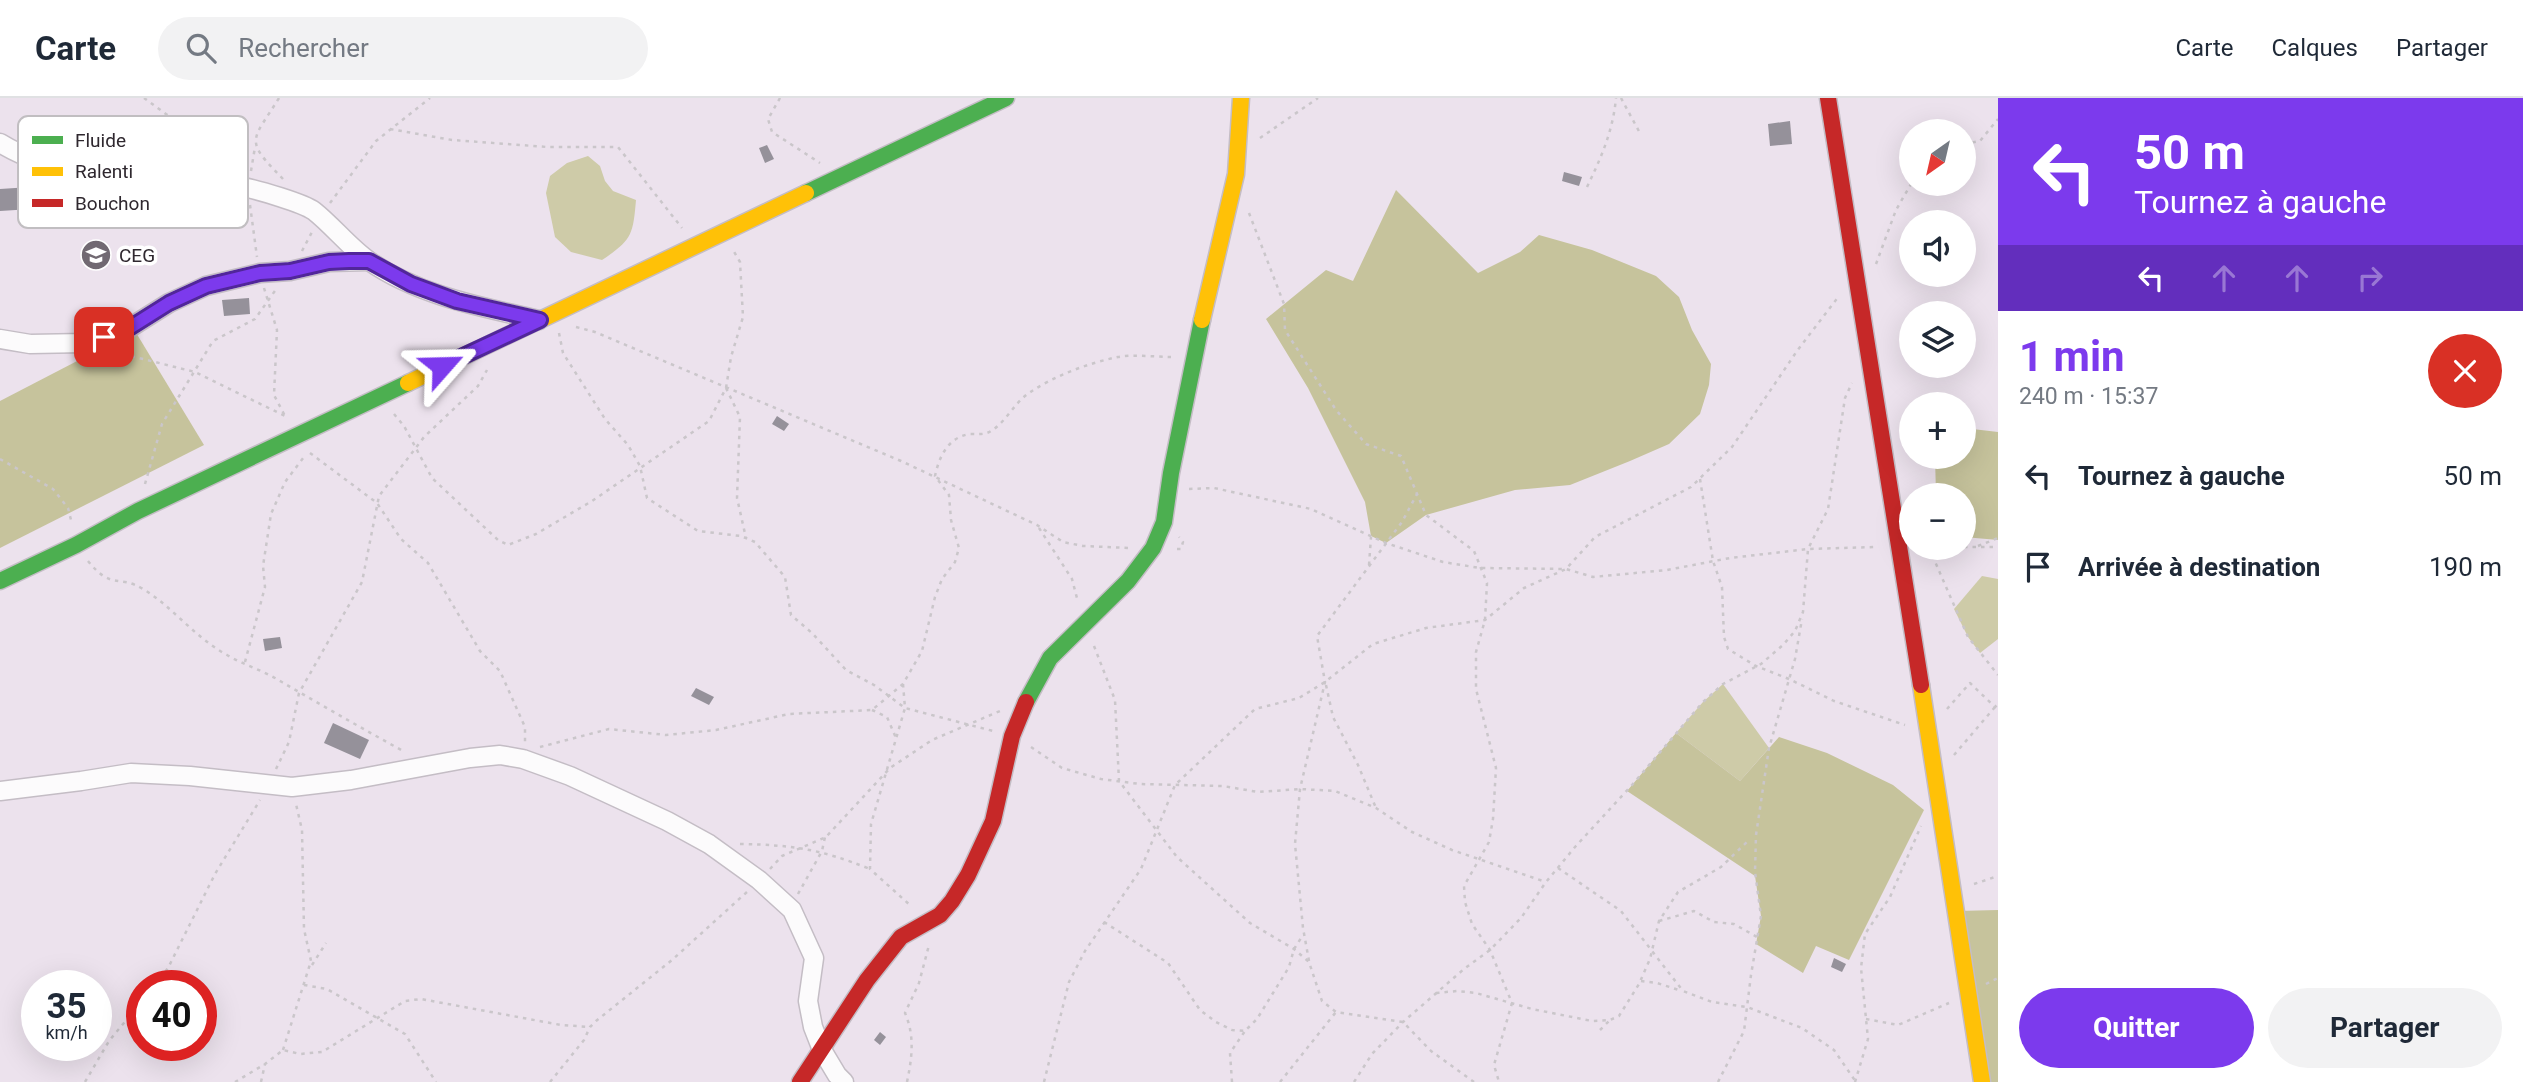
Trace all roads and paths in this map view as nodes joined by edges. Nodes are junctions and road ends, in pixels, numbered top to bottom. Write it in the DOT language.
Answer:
graph roads {
  1 [pos="144,98"];
  2 [pos="279,98"];
  3 [pos="430,98"];
  4 [pos="780,98"];
  5 [pos="1006,98"];
  6 [pos="1241,98"];
  7 [pos="1318,98"];
  8 [pos="1616,98"];
  9 [pos="1621,98"];
  10 [pos="1828,98"];
  11 [pos="169,116"];
  12 [pos="1998,119"];
  13 [pos="390,129"];
  14 [pos="1990,131"];
  15 [pos="1998,132"];
  16 [pos="1641,135"];
  17 [pos="1976,142"];
  18 [pos="0,143"];
  19 [pos="255,147"];
  20 [pos="18,153"];
  21 [pos="1237,155"];
  22 [pos="840,176"];
  23 [pos="285,181"];
  24 [pos="1587,187"];
  25 [pos="248,188"];
  26 [pos="1904,196"];
  27 [pos="1247,208"];
  28 [pos="320,217"];
  29 [pos="722,232"];
  30 [pos="694,246"];
  31 [pos="369,261"];
  32 [pos="1875,267"];
  33 [pos="290,271"];
  34 [pos="260,273"];
  35 [pos="1843,289"];
  36 [pos="268,299"];
  37 [pos="540,320"];
  38 [pos="569,326"];
  39 [pos="0,339"];
  40 [pos="85,343"];
  41 [pos="1195,357"];
  42 [pos="489,366"];
  43 [pos="195,372"];
  44 [pos="1855,378"];
  45 [pos="726,388"];
  46 [pos="378,397"];
  47 [pos="416,447"];
  48 [pos="0,459"];
  49 [pos="640,466"];
  50 [pos="935,476"];
  51 [pos="1700,479"];
  52 [pos="1168,490"];
  53 [pos="1417,494"];
  54 [pos="377,503"];
  55 [pos="138,511"];
  56 [pos="1037,525"];
  57 [pos="1371,536"];
  58 [pos="746,538"];
  59 [pos="1998,538"];
  60 [pos="1899,540"];
  61 [pos="1386,542"];
  62 [pos="76,545"];
  63 [pos="1899,546"];
  64 [pos="1976,547"];
  65 [pos="1976,547"];
  66 [pos="1998,547"];
  67 [pos="1153,548"];
  68 [pos="1808,549"];
  69 [pos="1902,560"];
  70 [pos="1934,560"];
  71 [pos="1713,561"];
  72 [pos="1369,565"];
  73 [pos="1480,568"];
  74 [pos="1566,569"];
  75 [pos="0,581"];
  76 [pos="1803,612"];
  77 [pos="1485,620"];
  78 [pos="1084,622"];
  79 [pos="244,662"];
  80 [pos="1756,666"];
  81 [pos="1998,675"];
  82 [pos="1789,679"];
  83 [pos="1325,682"];
  84 [pos="903,684"];
  85 [pos="299,693"];
  86 [pos="890,697"];
  87 [pos="1027,699"];
  88 [pos="1997,706"];
  89 [pos="905,708"];
  90 [pos="872,710"];
  91 [pos="1944,720"];
  92 [pos="968,725"];
  93 [pos="1904,725"];
  94 [pos="1012,736"];
  95 [pos="896,740"];
  96 [pos="537,748"];
  97 [pos="525,752"];
  98 [pos="429,765"];
  99 [pos="888,771"];
  100 [pos="1936,776"];
  101 [pos="1119,781"];
  102 [pos="1175,785"];
  103 [pos="268,786"];
  104 [pos="292,787"];
  105 [pos="1300,789"];
  106 [pos="0,791"];
  107 [pos="1376,808"];
  108 [pos="1922,824"];
  109 [pos="1158,830"];
  110 [pos="825,837"];
  111 [pos="1750,839"];
  112 [pos="709,844"];
  113 [pos="804,847"];
  114 [pos="822,851"];
  115 [pos="1480,859"];
  116 [pos="1558,868"];
  117 [pos="870,869"];
  118 [pos="1998,876"];
  119 [pos="759,880"];
  120 [pos="1546,882"];
  121 [pos="1953,883"];
  122 [pos="914,907"];
  123 [pos="792,910"];
  124 [pos="940,915"];
  125 [pos="1104,922"];
  126 [pos="1659,922"];
  127 [pos="1304,934"];
  128 [pos="1758,937"];
  129 [pos="326,943"];
  130 [pos="1294,949"];
  131 [pos="1653,949"];
  132 [pos="1490,950"];
  133 [pos="1309,962"];
  134 [pos="311,968"];
  135 [pos="167,970"];
  136 [pos="1998,978"];
  137 [pos="1640,981"];
  138 [pos="303,985"];
  139 [pos="1685,992"];
  140 [pos="1436,993"];
  141 [pos="1968,995"];
  142 [pos="1512,1003"];
  143 [pos="1747,1007"];
  144 [pos="1336,1012"];
  145 [pos="377,1019"];
  146 [pos="126,1020"];
  147 [pos="1610,1020"];
  148 [pos="1866,1020"];
  149 [pos="1403,1022"];
  150 [pos="590,1027"];
  151 [pos="1600,1030"];
  152 [pos="1245,1031"];
  153 [pos="284,1050"];
  154 [pos="822,1050"];
  155 [pos="265,1064"];
  156 [pos="85,1082"];
  157 [pos="235,1082"];
  158 [pos="261,1082"];
  159 [pos="436,1082"];
  160 [pos="551,1082"];
  161 [pos="800,1082"];
  162 [pos="844,1082"];
  163 [pos="907,1082"];
  164 [pos="1044,1082"];
  165 [pos="1232,1082"];
  166 [pos="1280,1082"];
  167 [pos="1354,1082"];
  168 [pos="1474,1082"];
  169 [pos="1499,1082"];
  170 [pos="1718,1082"];
  171 [pos="1855,1082"];
  172 [pos="1982,1082"];
  1 -- 11 [label="path"];
  2 -- 19 [label="path"];
  3 -- 13 [label="path"];
  4 -- 22 [label="path"];
  5 -- 22 [label="street"];
  6 -- 21 [label="street"];
  7 -- 21 [label="path"];
  8 -- 24 [label="path"];
  9 -- 16 [label="path"];
  10 -- 60 [label="street"];
  12 -- 14 [label="path"];
  13 -- 28 [label="path"];
  13 -- 30 [label="path"];
  14 -- 15 [label="path"];
  14 -- 17 [label="path"];
  18 -- 20 [label="street"];
  19 -- 23 [label="path"];
  19 -- 25 [label="path"];
  21 -- 41 [label="street"];
  22 -- 29 [label="street"];
  25 -- 28 [label="street"];
  25 -- 34 [label="path"];
  26 -- 32 [label="path"];
  27 -- 53 [label="path"];
  28 -- 31 [label="street"];
  28 -- 33 [label="path"];
  29 -- 30 [label="street"];
  29 -- 45 [label="path"];
  30 -- 37 [label="street"];
  31 -- 33 [label="street"];
  31 -- 37 [label="street"];
  33 -- 34 [label="street"];
  33 -- 36 [label="path"];
  34 -- 36 [label="path"];
  34 -- 40 [label="street"];
  35 -- 51 [label="path"];
  36 -- 43 [label="path"];
  36 -- 43 [label="path"];
  37 -- 46 [label="street"];
  37 -- 49 [label="path"];
  38 -- 45 [label="path"];
  39 -- 40 [label="street"];
  40 -- 43 [label="path"];
  41 -- 50 [label="path"];
  41 -- 52 [label="street"];
  42 -- 47 [label="path"];
  43 -- 55 [label="path"];
  44 -- 68 [label="path"];
  45 -- 49 [label="path"];
  45 -- 50 [label="path"];
  45 -- 58 [label="path"];
  46 -- 47 [label="path"];
  46 -- 55 [label="street"];
  47 -- 49 [label="path"];
  47 -- 54 [label="path"];
  48 -- 62 [label="path"];
  49 -- 58 [label="path"];
  50 -- 56 [label="path"];
  50 -- 84 [label="path"];
  51 -- 71 [label="path"];
  51 -- 74 [label="path"];
  52 -- 57 [label="path"];
  52 -- 67 [label="street"];
  53 -- 61 [label="path"];
  53 -- 73 [label="path"];
  54 -- 79 [label="path"];
  54 -- 85 [label="path"];
  54 -- 97 [label="path"];
  55 -- 62 [label="street"];
  56 -- 67 [label="path"];
  56 -- 78 [label="path"];
  57 -- 61 [label="path"];
  57 -- 72 [label="path"];
  58 -- 86 [label="path"];
  59 -- 64 [label="path"];
  61 -- 72 [label="path"];
  61 -- 73 [label="path"];
  62 -- 75 [label="street"];
  62 -- 79 [label="path"];
  63 -- 68 [label="path"];
  65 -- 66 [label="path"];
  67 -- 78 [label="street"];
  68 -- 71 [label="path"];
  68 -- 76 [label="path"];
  69 -- 100 [label="street"];
  70 -- 81 [label="path"];
  71 -- 74 [label="path"];
  71 -- 80 [label="path"];
  72 -- 83 [label="path"];
  73 -- 74 [label="path"];
  73 -- 77 [label="path"];
  74 -- 77 [label="path"];
  76 -- 80 [label="path"];
  76 -- 82 [label="path"];
  77 -- 83 [label="path"];
  77 -- 115 [label="path"];
  78 -- 87 [label="street"];
  78 -- 101 [label="path"];
  79 -- 85 [label="path"];
  80 -- 82 [label="path"];
  80 -- 116 [label="path"];
  82 -- 93 [label="path"];
  82 -- 128 [label="path"];
  83 -- 102 [label="path"];
  83 -- 105 [label="path"];
  83 -- 107 [label="path"];
  84 -- 86 [label="path"];
  84 -- 89 [label="path"];
  85 -- 98 [label="path"];
  85 -- 103 [label="path"];
  86 -- 89 [label="path"];
  86 -- 90 [label="path"];
  87 -- 92 [label="path"];
  87 -- 94 [label="street"];
  88 -- 91 [label="path"];
  88 -- 100 [label="path"];
  89 -- 92 [label="path"];
  89 -- 95 [label="path"];
  90 -- 95 [label="path"];
  90 -- 96 [label="path"];
  92 -- 94 [label="path"];
  92 -- 99 [label="path"];
  94 -- 101 [label="path"];
  94 -- 124 [label="street"];
  95 -- 99 [label="path"];
  98 -- 104 [label="street"];
  98 -- 112 [label="street"];
  99 -- 110 [label="path"];
  99 -- 117 [label="path"];
  100 -- 121 [label="street"];
  101 -- 102 [label="path"];
  101 -- 109 [label="path"];
  102 -- 105 [label="path"];
  102 -- 109 [label="path"];
  103 -- 104 [label="street"];
  103 -- 106 [label="street"];
  103 -- 135 [label="path"];
  104 -- 134 [label="path"];
  105 -- 107 [label="path"];
  105 -- 127 [label="path"];
  107 -- 115 [label="path"];
  108 -- 148 [label="path"];
  109 -- 125 [label="path"];
  109 -- 130 [label="path"];
  110 -- 113 [label="path"];
  110 -- 114 [label="path"];
  111 -- 126 [label="path"];
  112 -- 113 [label="path"];
  112 -- 119 [label="street"];
  113 -- 114 [label="path"];
  113 -- 119 [label="path"];
  114 -- 117 [label="path"];
  114 -- 123 [label="path"];
  115 -- 120 [label="path"];
  115 -- 132 [label="path"];
  116 -- 120 [label="path"];
  116 -- 131 [label="path"];
  117 -- 122 [label="path"];
  118 -- 121 [label="path"];
  119 -- 123 [label="street"];
  119 -- 150 [label="path"];
  120 -- 132 [label="path"];
  121 -- 141 [label="street"];
  123 -- 154 [label="street"];
  124 -- 154 [label="street"];
  124 -- 163 [label="path"];
  125 -- 152 [label="path"];
  125 -- 164 [label="path"];
  126 -- 128 [label="path"];
  126 -- 131 [label="path"];
  127 -- 130 [label="path"];
  127 -- 133 [label="path"];
  128 -- 143 [label="path"];
  129 -- 134 [label="path"];
  130 -- 133 [label="path"];
  130 -- 152 [label="path"];
  131 -- 137 [label="path"];
  131 -- 139 [label="path"];
  132 -- 140 [label="path"];
  132 -- 142 [label="path"];
  133 -- 144 [label="path"];
  134 -- 138 [label="path"];
  136 -- 141 [label="path"];
  137 -- 139 [label="path"];
  137 -- 147 [label="path"];
  138 -- 145 [label="path"];
  138 -- 153 [label="path"];
  139 -- 143 [label="path"];
  140 -- 142 [label="path"];
  140 -- 149 [label="path"];
  141 -- 148 [label="path"];
  141 -- 172 [label="street"];
  142 -- 147 [label="path"];
  142 -- 169 [label="path"];
  143 -- 170 [label="path"];
  143 -- 171 [label="path"];
  144 -- 149 [label="path"];
  144 -- 166 [label="path"];
  145 -- 150 [label="path"];
  145 -- 153 [label="path"];
  145 -- 159 [label="path"];
  146 -- 156 [label="path"];
  147 -- 151 [label="path"];
  148 -- 171 [label="path"];
  149 -- 167 [label="path"];
  149 -- 168 [label="path"];
  150 -- 160 [label="path"];
  152 -- 165 [label="path"];
  153 -- 155 [label="path"];
  154 -- 161 [label="street"];
  154 -- 162 [label="street"];
  155 -- 157 [label="path"];
  155 -- 158 [label="path"];
}
